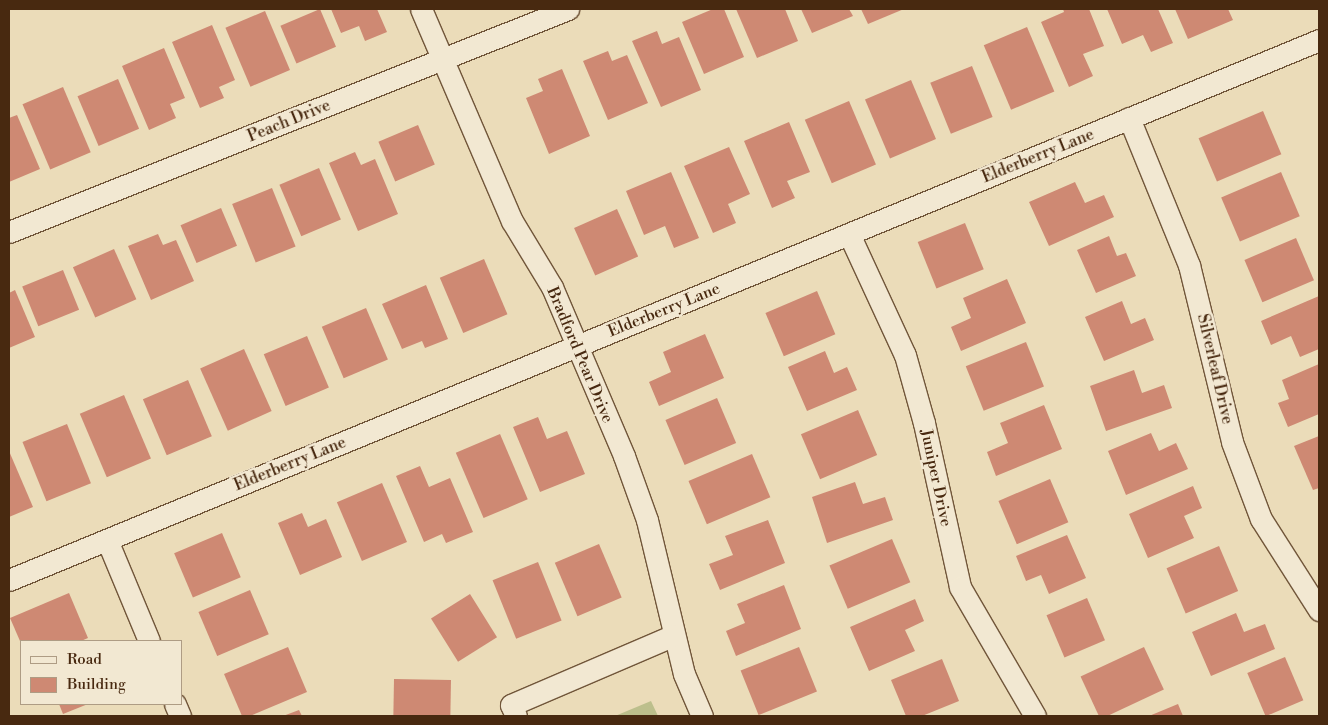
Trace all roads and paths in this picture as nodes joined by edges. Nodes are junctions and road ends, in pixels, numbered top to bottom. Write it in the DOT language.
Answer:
graph roads {
  1 [pos="421,9"];
  2 [pos="568,9"];
  3 [pos="1319,40"];
  4 [pos="442,59"];
  5 [pos="1129,118"];
  6 [pos="9,232"];
  7 [pos="849,234"];
  8 [pos="577,346"];
  9 [pos="107,540"];
  10 [pos="9,580"];
  11 [pos="1319,610"];
  12 [pos="674,635"];
  13 [pos="149,640"];
  14 [pos="516,716"];
  15 [pos="702,716"];
  16 [pos="1035,716"];
  1 -- 4 [label="street, Bradford Pear Drive"];
  2 -- 4 [label="street, Peach Drive"];
  3 -- 5 [label="street, Elderberry Lane"];
  4 -- 6 [label="street, Peach Drive"];
  4 -- 8 [label="street, Bradford Pear Drive"];
  5 -- 7 [label="street, Elderberry Lane"];
  5 -- 11 [label="street, Silverleaf Drive"];
  7 -- 8 [label="street, Elderberry Lane"];
  7 -- 16 [label="street, Juniper Drive"];
  8 -- 9 [label="street, Elderberry Lane"];
  8 -- 12 [label="street, Bradford Pear Drive"];
  9 -- 10 [label="street, Elderberry Lane"];
  9 -- 13 [label="street"];
  12 -- 14 [label="street"];
  12 -- 15 [label="street, Bradford Pear Drive"];
}
